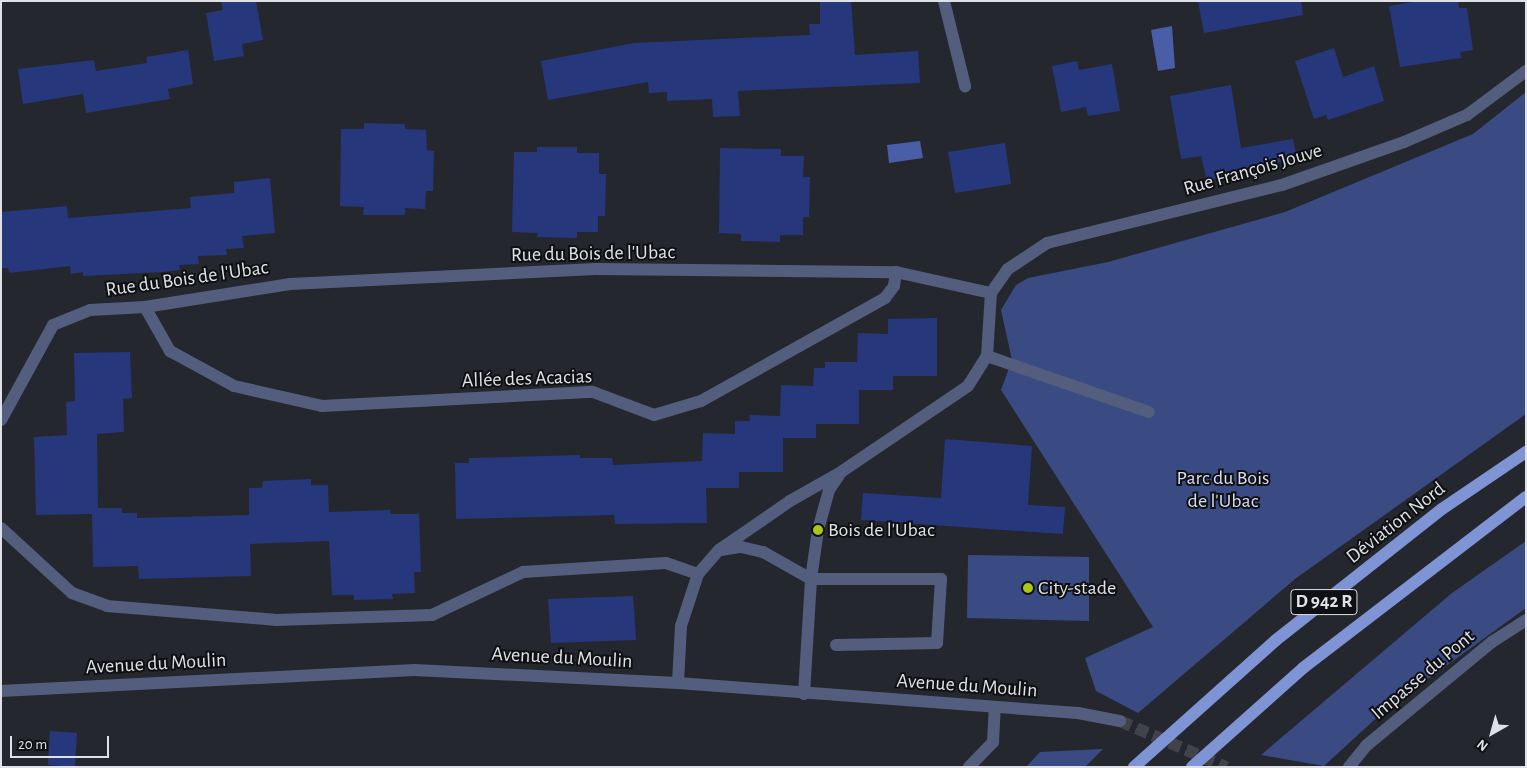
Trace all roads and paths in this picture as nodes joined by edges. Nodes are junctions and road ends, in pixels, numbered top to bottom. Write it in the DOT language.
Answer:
graph roads {
  1 [pos="944,1"];
  2 [pos="1526,71"];
  3 [pos="965,86"];
  4 [pos="896,272"];
  5 [pos="992,293"];
  6 [pos="145,307"];
  7 [pos="988,356"];
  8 [pos="1149,412"];
  9 [pos="1,420"];
  10 [pos="1526,452"];
  11 [pos="840,472"];
  12 [pos="1526,497"];
  13 [pos="1,528"];
  14 [pos="719,550"];
  15 [pos="698,574"];
  16 [pos="811,579"];
  17 [pos="1526,620"];
  18 [pos="836,645"];
  19 [pos="678,683"];
  20 [pos="1,691"];
  21 [pos="804,694"];
  22 [pos="995,707"];
  23 [pos="1120,721"];
  24 [pos="969,767"];
  25 [pos="1134,767"];
  26 [pos="1192,767"];
  27 [pos="1349,767"];
  1 -- 3 [label="street"];
  2 -- 5 [label="street, Rue François Jouve"];
  4 -- 5 [label="street, Rue du Bois de l'Ubac"];
  4 -- 6 [label="street, Rue du Bois de l'Ubac"];
  4 -- 6 [label="street, Allée des Acacias"];
  5 -- 7 [label="street"];
  6 -- 9 [label="street, Rue du Bois de l'Ubac"];
  7 -- 8 [label="street"];
  7 -- 11 [label="street"];
  10 -- 25 [label="main road, Déviation Nord / D 942 R"];
  11 -- 14 [label="street"];
  11 -- 16 [label="street"];
  12 -- 26 [label="main road"];
  13 -- 15 [label="street"];
  14 -- 15 [label="street"];
  14 -- 16 [label="street"];
  15 -- 19 [label="street"];
  16 -- 18 [label="street"];
  16 -- 21 [label="street"];
  17 -- 27 [label="street, Impasse du Pont"];
  19 -- 20 [label="street, Avenue du Moulin"];
  19 -- 21 [label="street, Avenue du Moulin"];
  21 -- 22 [label="street, Avenue du Moulin"];
  22 -- 23 [label="street, Avenue du Moulin"];
  22 -- 24 [label="street"];
}
